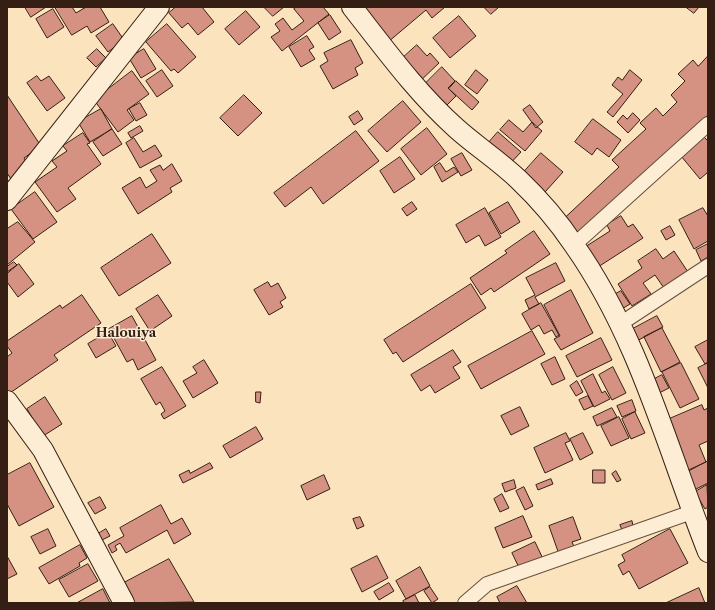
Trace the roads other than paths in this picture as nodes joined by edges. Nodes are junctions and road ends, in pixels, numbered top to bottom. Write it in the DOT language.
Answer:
graph roads {
  1 [pos="158,7"];
  2 [pos="352,7"];
  3 [pos="708,124"];
  4 [pos="7,200"];
  5 [pos="574,245"];
  6 [pos="708,266"];
  7 [pos="620,324"];
  8 [pos="7,402"];
  9 [pos="692,512"];
  10 [pos="708,552"];
  11 [pos="124,603"];
  12 [pos="465,603"];
  1 -- 4 [label="main road"];
  2 -- 5 [label="main road"];
  3 -- 5 [label="street"];
  5 -- 7 [label="main road"];
  6 -- 7 [label="street"];
  7 -- 9 [label="main road"];
  8 -- 11 [label="main road"];
  9 -- 10 [label="main road"];
  9 -- 12 [label="street"];
}
